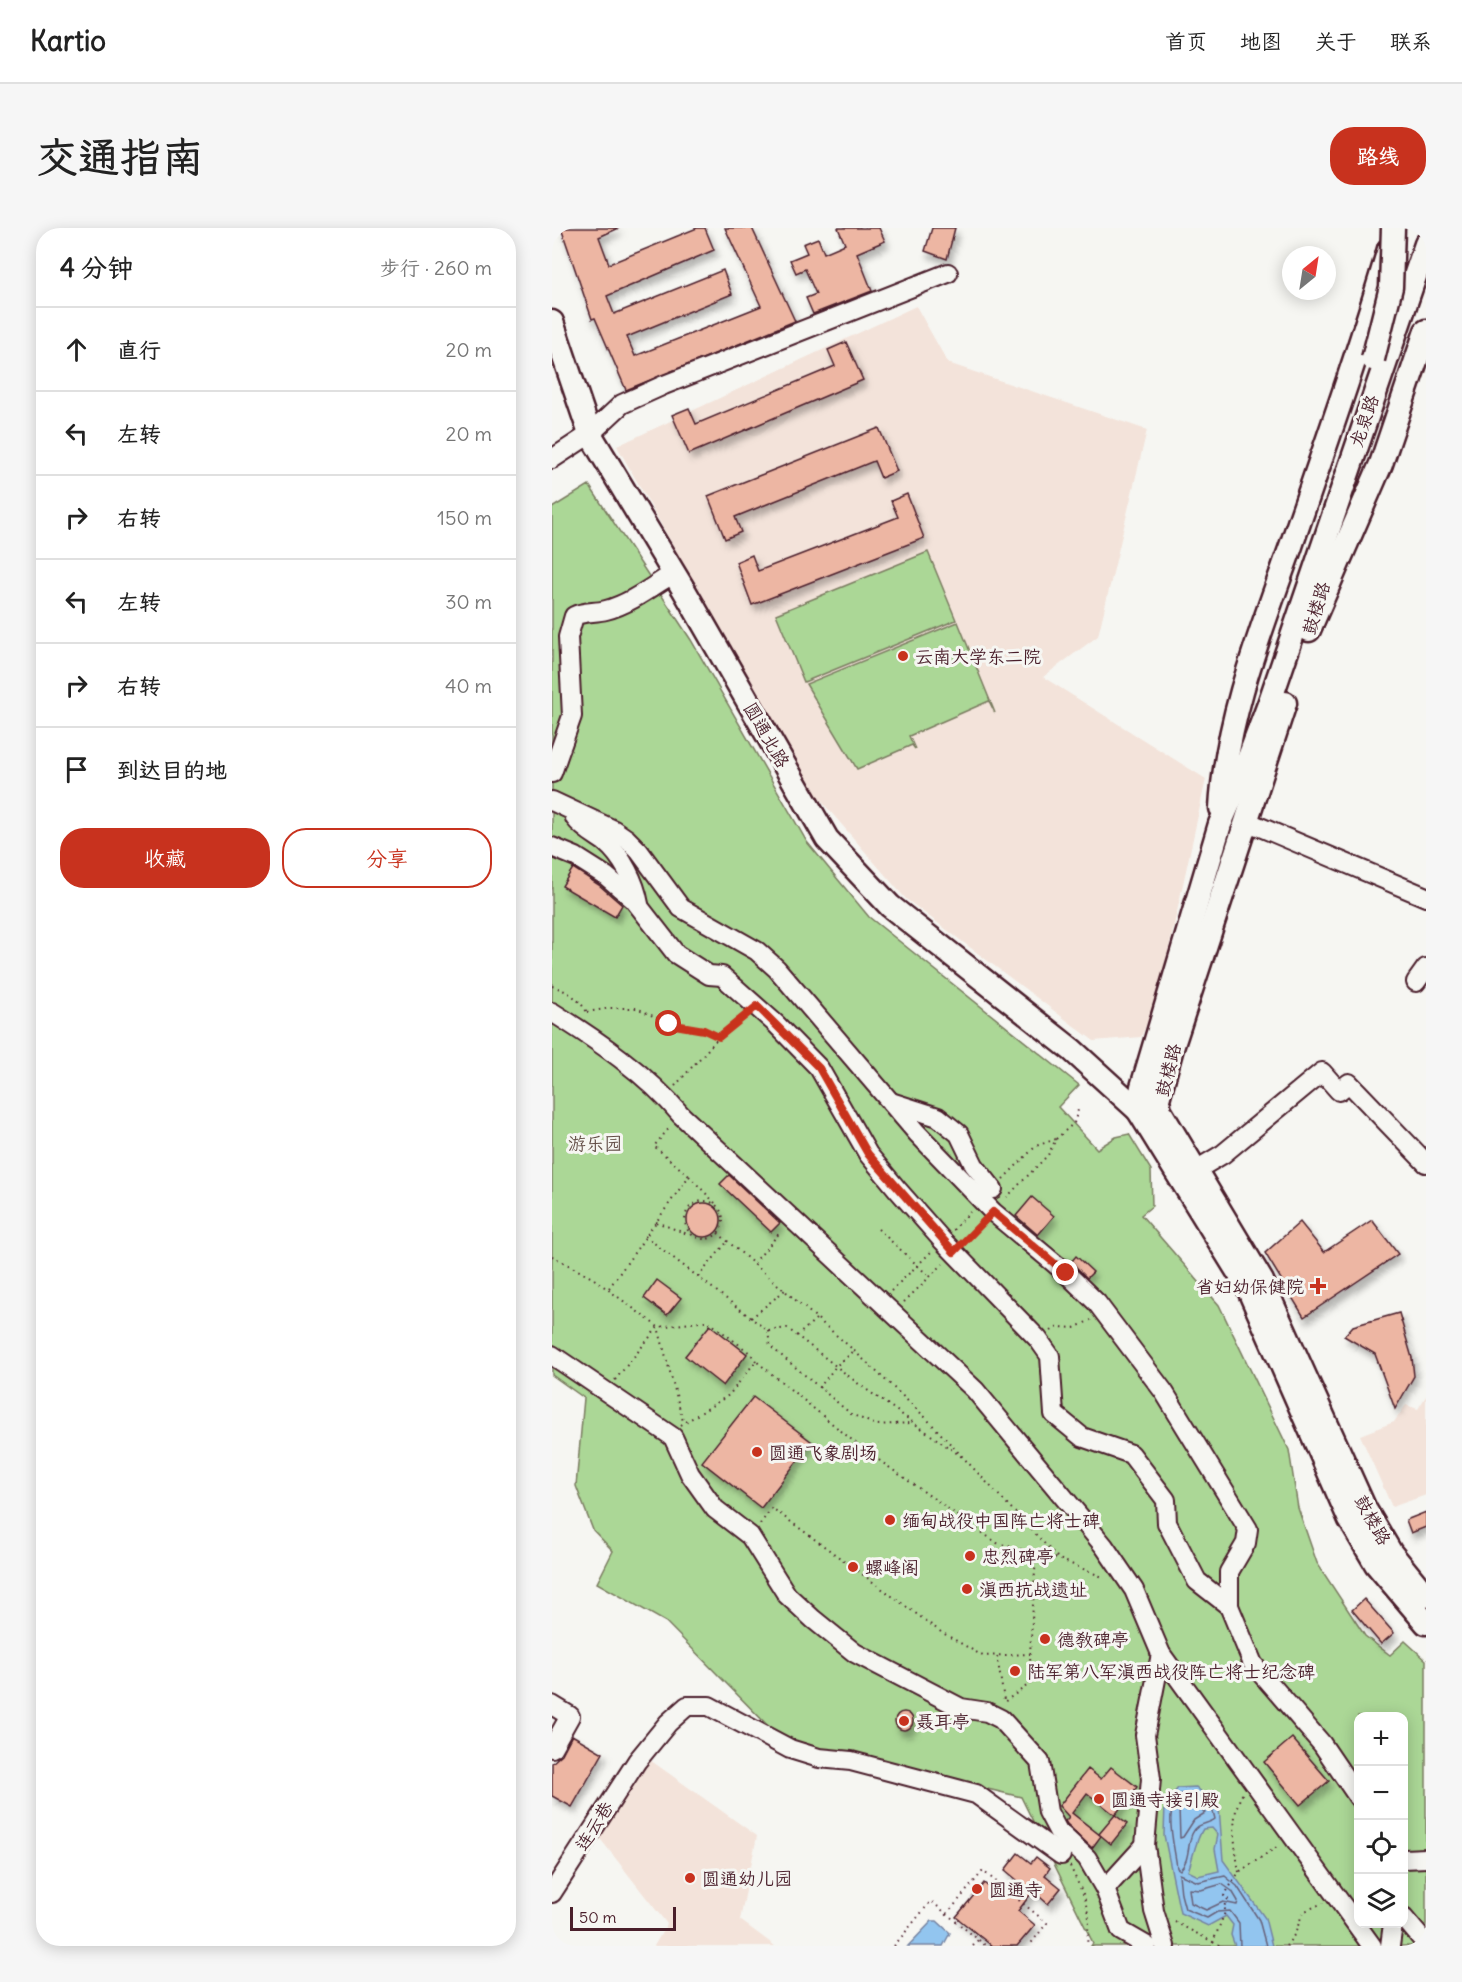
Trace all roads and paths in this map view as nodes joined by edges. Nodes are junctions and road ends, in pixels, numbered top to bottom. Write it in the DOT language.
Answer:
graph roads {
  1 [pos="1394,228"];
  2 [pos="1426,244"];
  3 [pos="948,273"];
  4 [pos="1426,282"];
  5 [pos="552,322"];
  6 [pos="1426,331"];
  7 [pos="1426,376"];
  8 [pos="590,434"];
  9 [pos="552,459"];
  10 [pos="1343,539"];
  11 [pos="674,573"];
  12 [pos="1304,598"];
  13 [pos="1309,630"];
  14 [pos="552,773"];
  15 [pos="552,801"];
  16 [pos="572,810"];
  17 [pos="1246,821"];
  18 [pos="1220,824"];
  19 [pos="552,846"];
  20 [pos="1426,897"];
  21 [pos="639,906"];
  22 [pos="552,986"];
  23 [pos="757,1006"];
  24 [pos="552,1012"];
  25 [pos="587,1012"];
  26 [pos="582,1031"];
  27 [pos="719,1037"];
  28 [pos="1172,1048"];
  29 [pos="1090,1066"];
  30 [pos="1146,1070"];
  31 [pos="666,1097"];
  32 [pos="889,1101"];
  33 [pos="1149,1103"];
  34 [pos="1078,1110"];
  35 [pos="681,1115"];
  36 [pos="1056,1139"];
  37 [pos="1426,1163"];
  38 [pos="1196,1170"];
  39 [pos="689,1176"];
  40 [pos="989,1201"];
  41 [pos="718,1206"];
  42 [pos="791,1218"];
  43 [pos="656,1221"];
  44 [pos="878,1229"];
  45 [pos="718,1233"];
  46 [pos="645,1236"];
  47 [pos="696,1237"];
  48 [pos="728,1241"];
  49 [pos="948,1246"];
  50 [pos="552,1256"];
  51 [pos="754,1263"];
  52 [pos="918,1265"];
  53 [pos="698,1277"];
  54 [pos="930,1277"];
  55 [pos="608,1288"];
  56 [pos="785,1290"];
  57 [pos="885,1308"];
  58 [pos="1104,1313"];
  59 [pos="751,1318"];
  60 [pos="817,1318"];
  61 [pos="658,1327"];
  62 [pos="768,1331"];
  63 [pos="797,1336"];
  64 [pos="1038,1339"];
  65 [pos="854,1350"];
  66 [pos="552,1355"];
  67 [pos="756,1361"];
  68 [pos="836,1366"];
  69 [pos="819,1388"];
  70 [pos="606,1392"];
  71 [pos="912,1423"];
  72 [pos="678,1430"];
  73 [pos="968,1461"];
  74 [pos="750,1536"];
  75 [pos="1036,1555"];
  76 [pos="1059,1559"];
  77 [pos="1134,1590"];
  78 [pos="1426,1596"];
  79 [pos="1229,1606"];
  80 [pos="1426,1623"];
  81 [pos="1030,1654"];
  82 [pos="1161,1654"];
  83 [pos="997,1656"];
  84 [pos="552,1705"];
  85 [pos="1003,1711"];
  86 [pos="552,1748"];
  87 [pos="1251,1780"];
  88 [pos="1354,1790"];
  89 [pos="1292,1837"];
  90 [pos="1145,1845"];
  91 [pos="1061,1855"];
  92 [pos="1408,1858"];
  93 [pos="1426,1858"];
  94 [pos="1239,1872"];
  95 [pos="1105,1889"];
  96 [pos="552,1893"];
  97 [pos="1350,1901"];
  98 [pos="1154,1911"];
  99 [pos="947,1914"];
  100 [pos="1408,1923"];
  101 [pos="1392,1928"];
  102 [pos="978,1940"];
  103 [pos="1213,1942"];
  104 [pos="1426,1944"];
  105 [pos="894,1946"];
  106 [pos="973,1946"];
  107 [pos="986,1946"];
  108 [pos="1029,1946"];
  109 [pos="1087,1946"];
  110 [pos="1147,1946"];
  111 [pos="1165,1946"];
  112 [pos="1219,1946"];
  113 [pos="1286,1946"];
  114 [pos="1372,1946"];
  115 [pos="1390,1946"];
  1 -- 18 [label="main road"];
  1 -- 18 [label="main road, bridge"];
  2 -- 12 [label="main road, 龙泉路"];
  3 -- 8 [label="street"];
  4 -- 10 [label="main road, 龙泉路"];
  5 -- 8 [label="main road, 圆通北路"];
  6 -- 10 [label="main road"];
  7 -- 13 [label="main road"];
  8 -- 9 [label="street"];
  8 -- 11 [label="main road, 圆通北路"];
  10 -- 13 [label="main road"];
  11 -- 14 [label="street"];
  11 -- 29 [label="main road, 圆通北路"];
  12 -- 18 [label="main road, 鼓楼路"];
  13 -- 17 [label="main road, 鼓楼路"];
  15 -- 16 [label="street"];
  16 -- 21 [label="street"];
  16 -- 32 [label="street"];
  17 -- 20 [label="street"];
  17 -- 28 [label="main road, 鼓楼路"];
  18 -- 30 [label="main road, 鼓楼路"];
  19 -- 21 [label="street"];
  21 -- 23 [label="street"];
  22 -- 25 [label="path"];
  23 -- 27 [label="path"];
  23 -- 49 [label="street"];
  24 -- 26 [label="street"];
  25 -- 26 [label="path"];
  25 -- 27 [label="path"];
  26 -- 31 [label="street"];
  27 -- 31 [label="path"];
  28 -- 30 [label="main road"];
  28 -- 33 [label="main road, 鼓楼路"];
  29 -- 30 [label="main road"];
  29 -- 33 [label="main road, 圆通北路"];
  30 -- 33 [label="main road, 鼓楼路"];
  31 -- 35 [label="street"];
  32 -- 40 [label="street"];
  32 -- 40 [label="street"];
  33 -- 38 [label="main road, 鼓楼路"];
  33 -- 80 [label="main road, 鼓楼路"];
  34 -- 36 [label="path"];
  35 -- 39 [label="path"];
  35 -- 42 [label="street"];
  36 -- 40 [label="path"];
  36 -- 40 [label="path"];
  37 -- 38 [label="street"];
  38 -- 78 [label="main road, 鼓楼路"];
  39 -- 41 [label="path"];
  39 -- 43 [label="path"];
  40 -- 49 [label="path"];
  40 -- 49 [label="path"];
  40 -- 58 [label="street"];
  41 -- 45 [label="path"];
  41 -- 47 [label="path"];
  42 -- 51 [label="path"];
  42 -- 57 [label="street"];
  43 -- 46 [label="path"];
  43 -- 47 [label="path"];
  44 -- 52 [label="path"];
  45 -- 47 [label="path"];
  45 -- 48 [label="path"];
  46 -- 53 [label="path"];
  46 -- 55 [label="path"];
  48 -- 51 [label="path"];
  48 -- 53 [label="path"];
  49 -- 52 [label="path"];
  49 -- 54 [label="path"];
  49 -- 64 [label="street"];
  50 -- 55 [label="path"];
  51 -- 56 [label="path"];
  52 -- 54 [label="path"];
  52 -- 57 [label="path"];
  53 -- 59 [label="path"];
  54 -- 57 [label="path"];
  55 -- 61 [label="path"];
  56 -- 59 [label="path"];
  56 -- 60 [label="path"];
  57 -- 77 [label="street"];
  58 -- 64 [label="path"];
  58 -- 79 [label="street"];
  59 -- 62 [label="path"];
  60 -- 63 [label="path"];
  60 -- 65 [label="path"];
  61 -- 67 [label="path"];
  61 -- 70 [label="path"];
  61 -- 72 [label="path"];
  62 -- 63 [label="path"];
  62 -- 69 [label="path"];
  63 -- 68 [label="path"];
  64 -- 79 [label="street"];
  65 -- 68 [label="path"];
  65 -- 73 [label="path"];
  66 -- 70 [label="street"];
  67 -- 72 [label="path"];
  67 -- 75 [label="path"];
  68 -- 69 [label="path"];
  68 -- 71 [label="path"];
  69 -- 71 [label="path"];
  70 -- 72 [label="street"];
  71 -- 73 [label="path"];
  72 -- 74 [label="street"];
  73 -- 76 [label="path"];
  74 -- 83 [label="path"];
  74 -- 85 [label="street"];
  75 -- 76 [label="path"];
  75 -- 81 [label="path"];
  76 -- 77 [label="path"];
  77 -- 82 [label="street"];
  79 -- 88 [label="street"];
  81 -- 83 [label="path"];
  81 -- 85 [label="path"];
  82 -- 87 [label="street"];
  82 -- 90 [label="street"];
  83 -- 85 [label="path"];
  84 -- 86 [label="street"];
  85 -- 95 [label="street"];
  87 -- 89 [label="street"];
  87 -- 94 [label="path"];
  89 -- 94 [label="path"];
  89 -- 97 [label="street"];
  90 -- 95 [label="street"];
  90 -- 98 [label="street"];
  91 -- 96 [label="street, 连云巷"];
  91 -- 109 [label="path"];
  92 -- 93 [label="street"];
  94 -- 103 [label="path"];
  95 -- 110 [label="street"];
  97 -- 113 [label="path"];
  97 -- 114 [label="street"];
  98 -- 103 [label="path"];
  98 -- 111 [label="street"];
  99 -- 102 [label="path"];
  99 -- 105 [label="path"];
  99 -- 108 [label="path"];
  100 -- 104 [label="street"];
  101 -- 115 [label="street"];
  102 -- 106 [label="path"];
  102 -- 107 [label="path"];
  103 -- 112 [label="path"];
}
